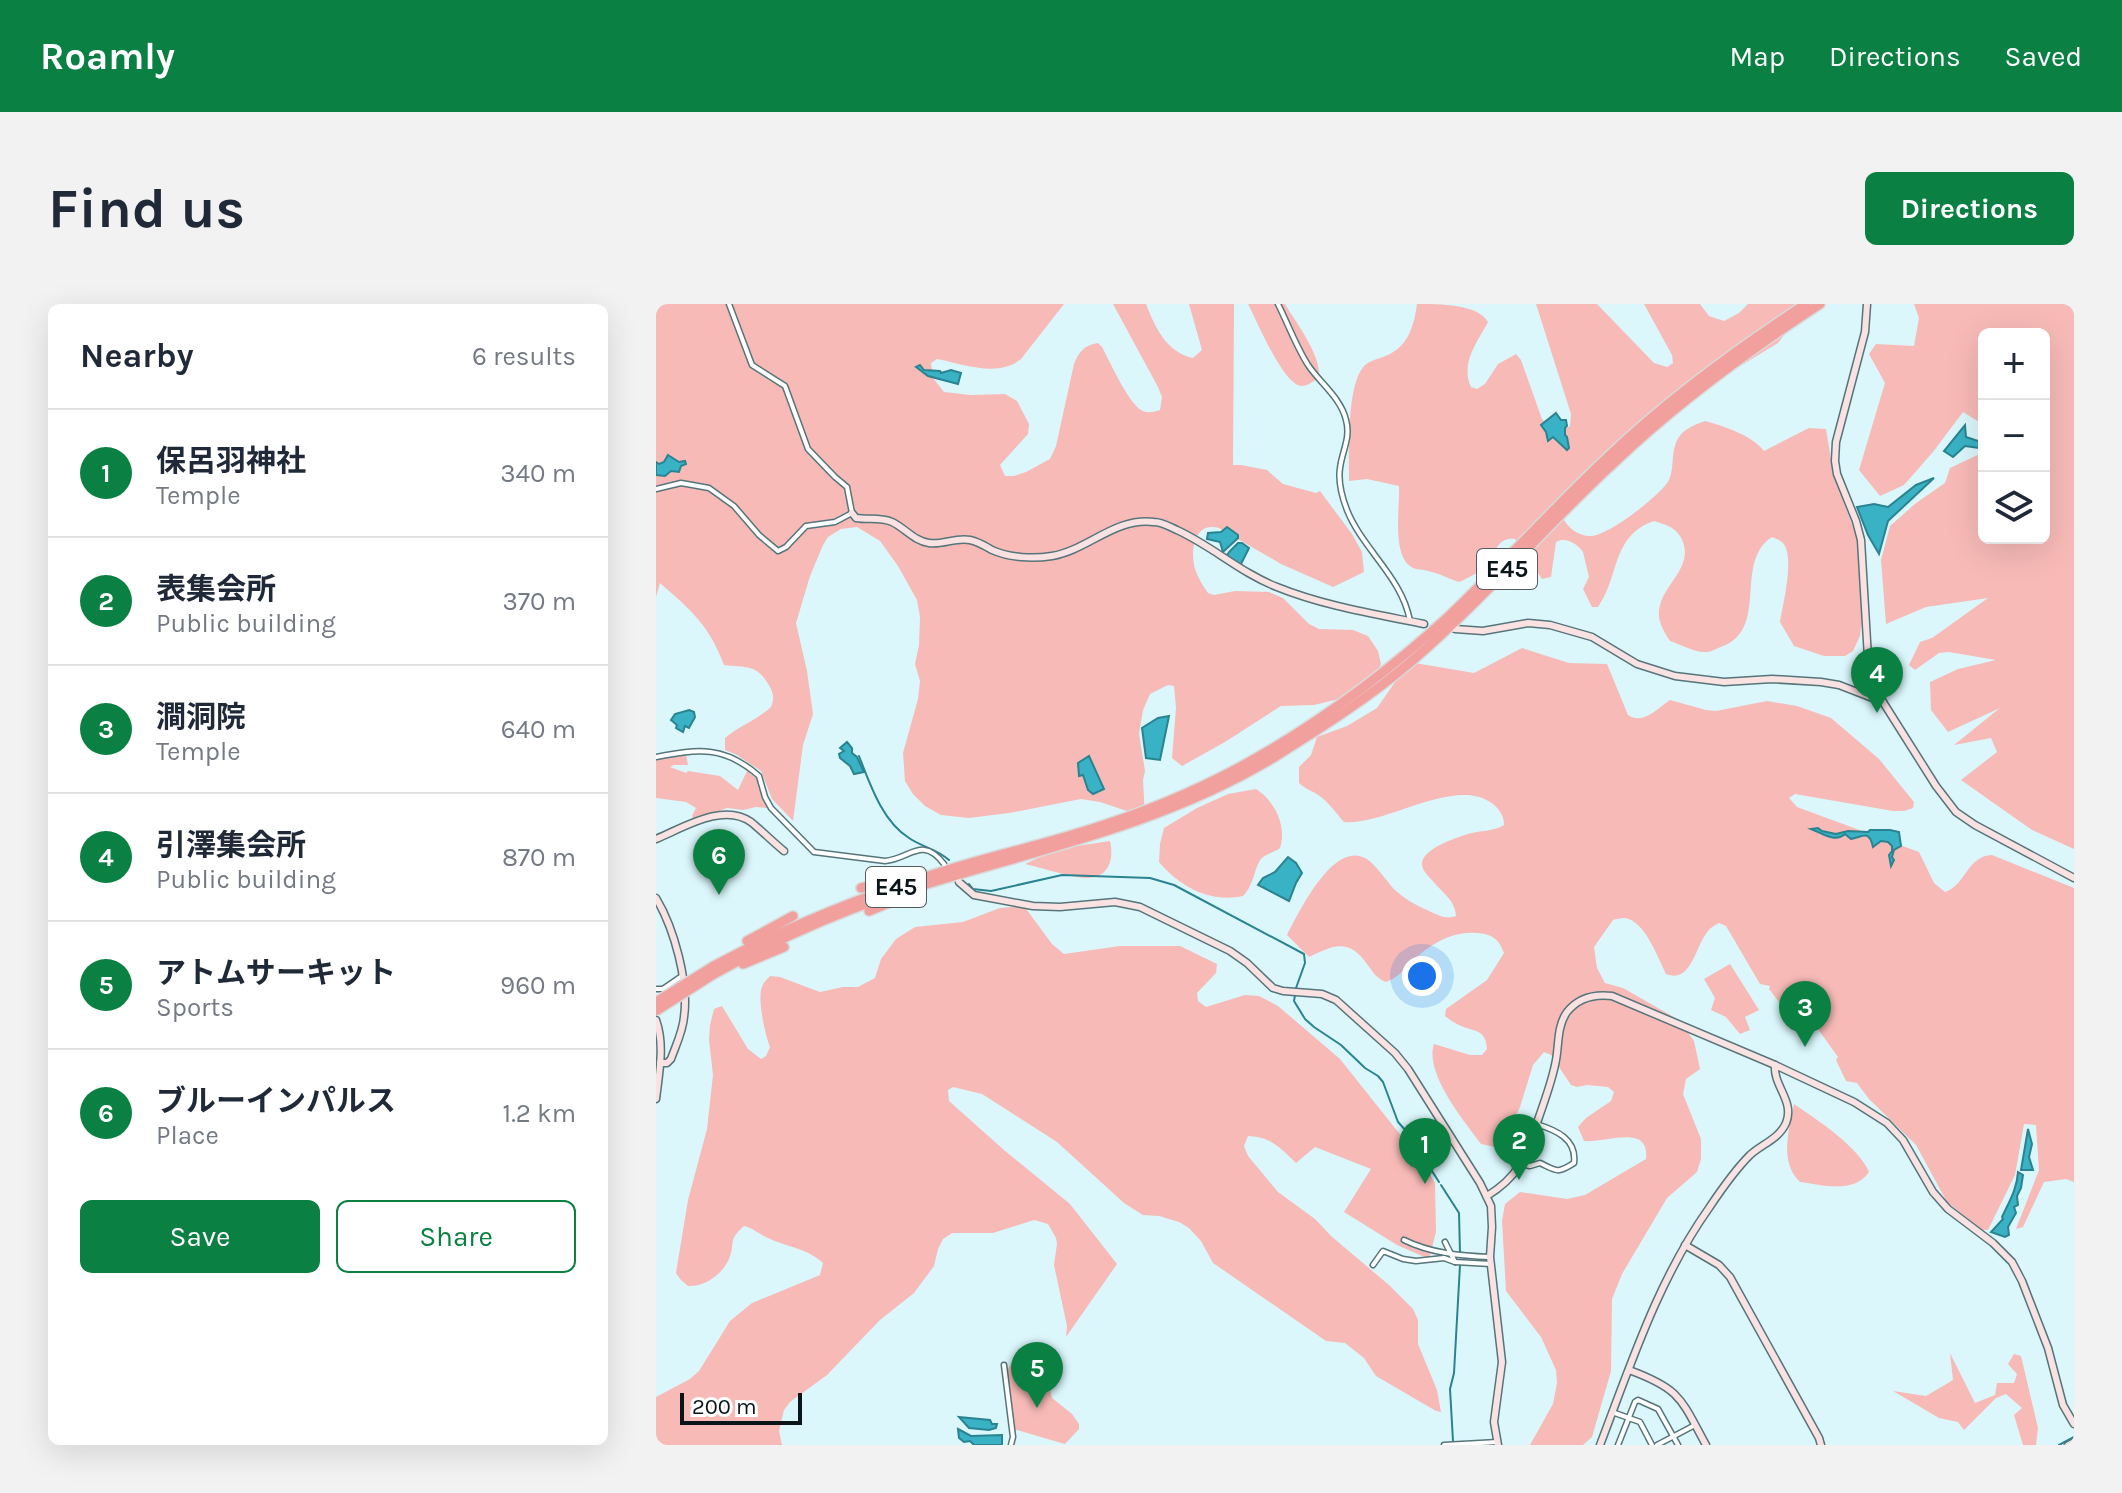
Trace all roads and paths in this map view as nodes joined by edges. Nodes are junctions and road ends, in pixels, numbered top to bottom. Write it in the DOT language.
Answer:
graph roads {
  1 [pos="729,304"];
  2 [pos="1278,304"];
  3 [pos="1867,304"];
  4 [pos="1814,305"];
  5 [pos="656,489"];
  6 [pos="852,513"];
  7 [pos="1410,621"];
  8 [pos="1424,624"];
  9 [pos="1455,629"];
  10 [pos="1883,702"];
  11 [pos="656,757"];
  12 [pos="1090,833"];
  13 [pos="656,839"];
  14 [pos="784,851"];
  15 [pos="1005,862"];
  16 [pos="944,868"];
  17 [pos="2074,878"];
  18 [pos="959,882"];
  19 [pos="861,888"];
  20 [pos="656,898"];
  21 [pos="869,911"];
  22 [pos="793,916"];
  23 [pos="784,947"];
  24 [pos="712,969"];
  25 [pos="682,976"];
  26 [pos="659,996"];
  27 [pos="656,1011"];
  28 [pos="656,1020"];
  29 [pos="658,1035"];
  30 [pos="660,1063"];
  31 [pos="1775,1065"];
  32 [pos="656,1099"];
  33 [pos="1536,1124"];
  34 [pos="1521,1164"];
  35 [pos="1487,1196"];
  36 [pos="1404,1240"];
  37 [pos="1445,1242"];
  38 [pos="1685,1245"];
  39 [pos="1452,1254"];
  40 [pos="1490,1260"];
  41 [pos="1455,1262"];
  42 [pos="1373,1265"];
  43 [pos="1004,1365"];
  44 [pos="1629,1370"];
  45 [pos="1612,1412"];
  46 [pos="1629,1418"];
  47 [pos="2074,1424"];
  48 [pos="1695,1425"];
  49 [pos="1674,1436"];
  50 [pos="2074,1441"];
  51 [pos="1498,1444"];
  52 [pos="1011,1445"];
  53 [pos="1444,1445"];
  54 [pos="1600,1445"];
  55 [pos="1618,1445"];
  56 [pos="1655,1445"];
  57 [pos="1678,1445"];
  58 [pos="1706,1445"];
  59 [pos="1821,1445"];
  60 [pos="2067,1445"];
  1 -- 6 [label="street"];
  2 -- 7 [label="street"];
  3 -- 10 [label="street"];
  4 -- 12 [label="highway, E45"];
  5 -- 6 [label="street"];
  6 -- 7 [label="street"];
  7 -- 8 [label="street"];
  9 -- 10 [label="street"];
  10 -- 17 [label="street"];
  11 -- 16 [label="street"];
  12 -- 15 [label="highway, E45"];
  12 -- 16 [label="highway, E45"];
  13 -- 14 [label="street"];
  15 -- 21 [label="highway"];
  15 -- 24 [label="highway, E45"];
  16 -- 19 [label="highway"];
  16 -- 24 [label="highway, E45"];
  18 -- 35 [label="street"];
  20 -- 25 [label="street"];
  22 -- 24 [label="highway"];
  23 -- 24 [label="highway"];
  24 -- 26 [label="highway, E45, bridge"];
  24 -- 27 [label="highway, E45, bridge"];
  25 -- 26 [label="street"];
  25 -- 30 [label="street"];
  28 -- 29 [label="street"];
  29 -- 30 [label="street"];
  30 -- 32 [label="street"];
  31 -- 33 [label="street"];
  31 -- 38 [label="street"];
  31 -- 47 [label="street"];
  33 -- 34 [label="street"];
  33 -- 34 [label="street"];
  34 -- 35 [label="street"];
  35 -- 40 [label="street"];
  36 -- 39 [label="street"];
  37 -- 39 [label="street"];
  38 -- 44 [label="street"];
  38 -- 59 [label="street"];
  39 -- 40 [label="street"];
  39 -- 41 [label="street"];
  40 -- 41 [label="street"];
  40 -- 51 [label="street"];
  41 -- 42 [label="street"];
  43 -- 52 [label="street"];
  44 -- 45 [label="street"];
  44 -- 48 [label="street"];
  45 -- 46 [label="street"];
  45 -- 54 [label="street"];
  46 -- 49 [label="street"];
  46 -- 55 [label="street"];
  46 -- 56 [label="street"];
  48 -- 49 [label="street"];
  48 -- 58 [label="street"];
  49 -- 56 [label="street"];
  49 -- 57 [label="street"];
  50 -- 60 [label="street"];
  51 -- 53 [label="street"];
}
